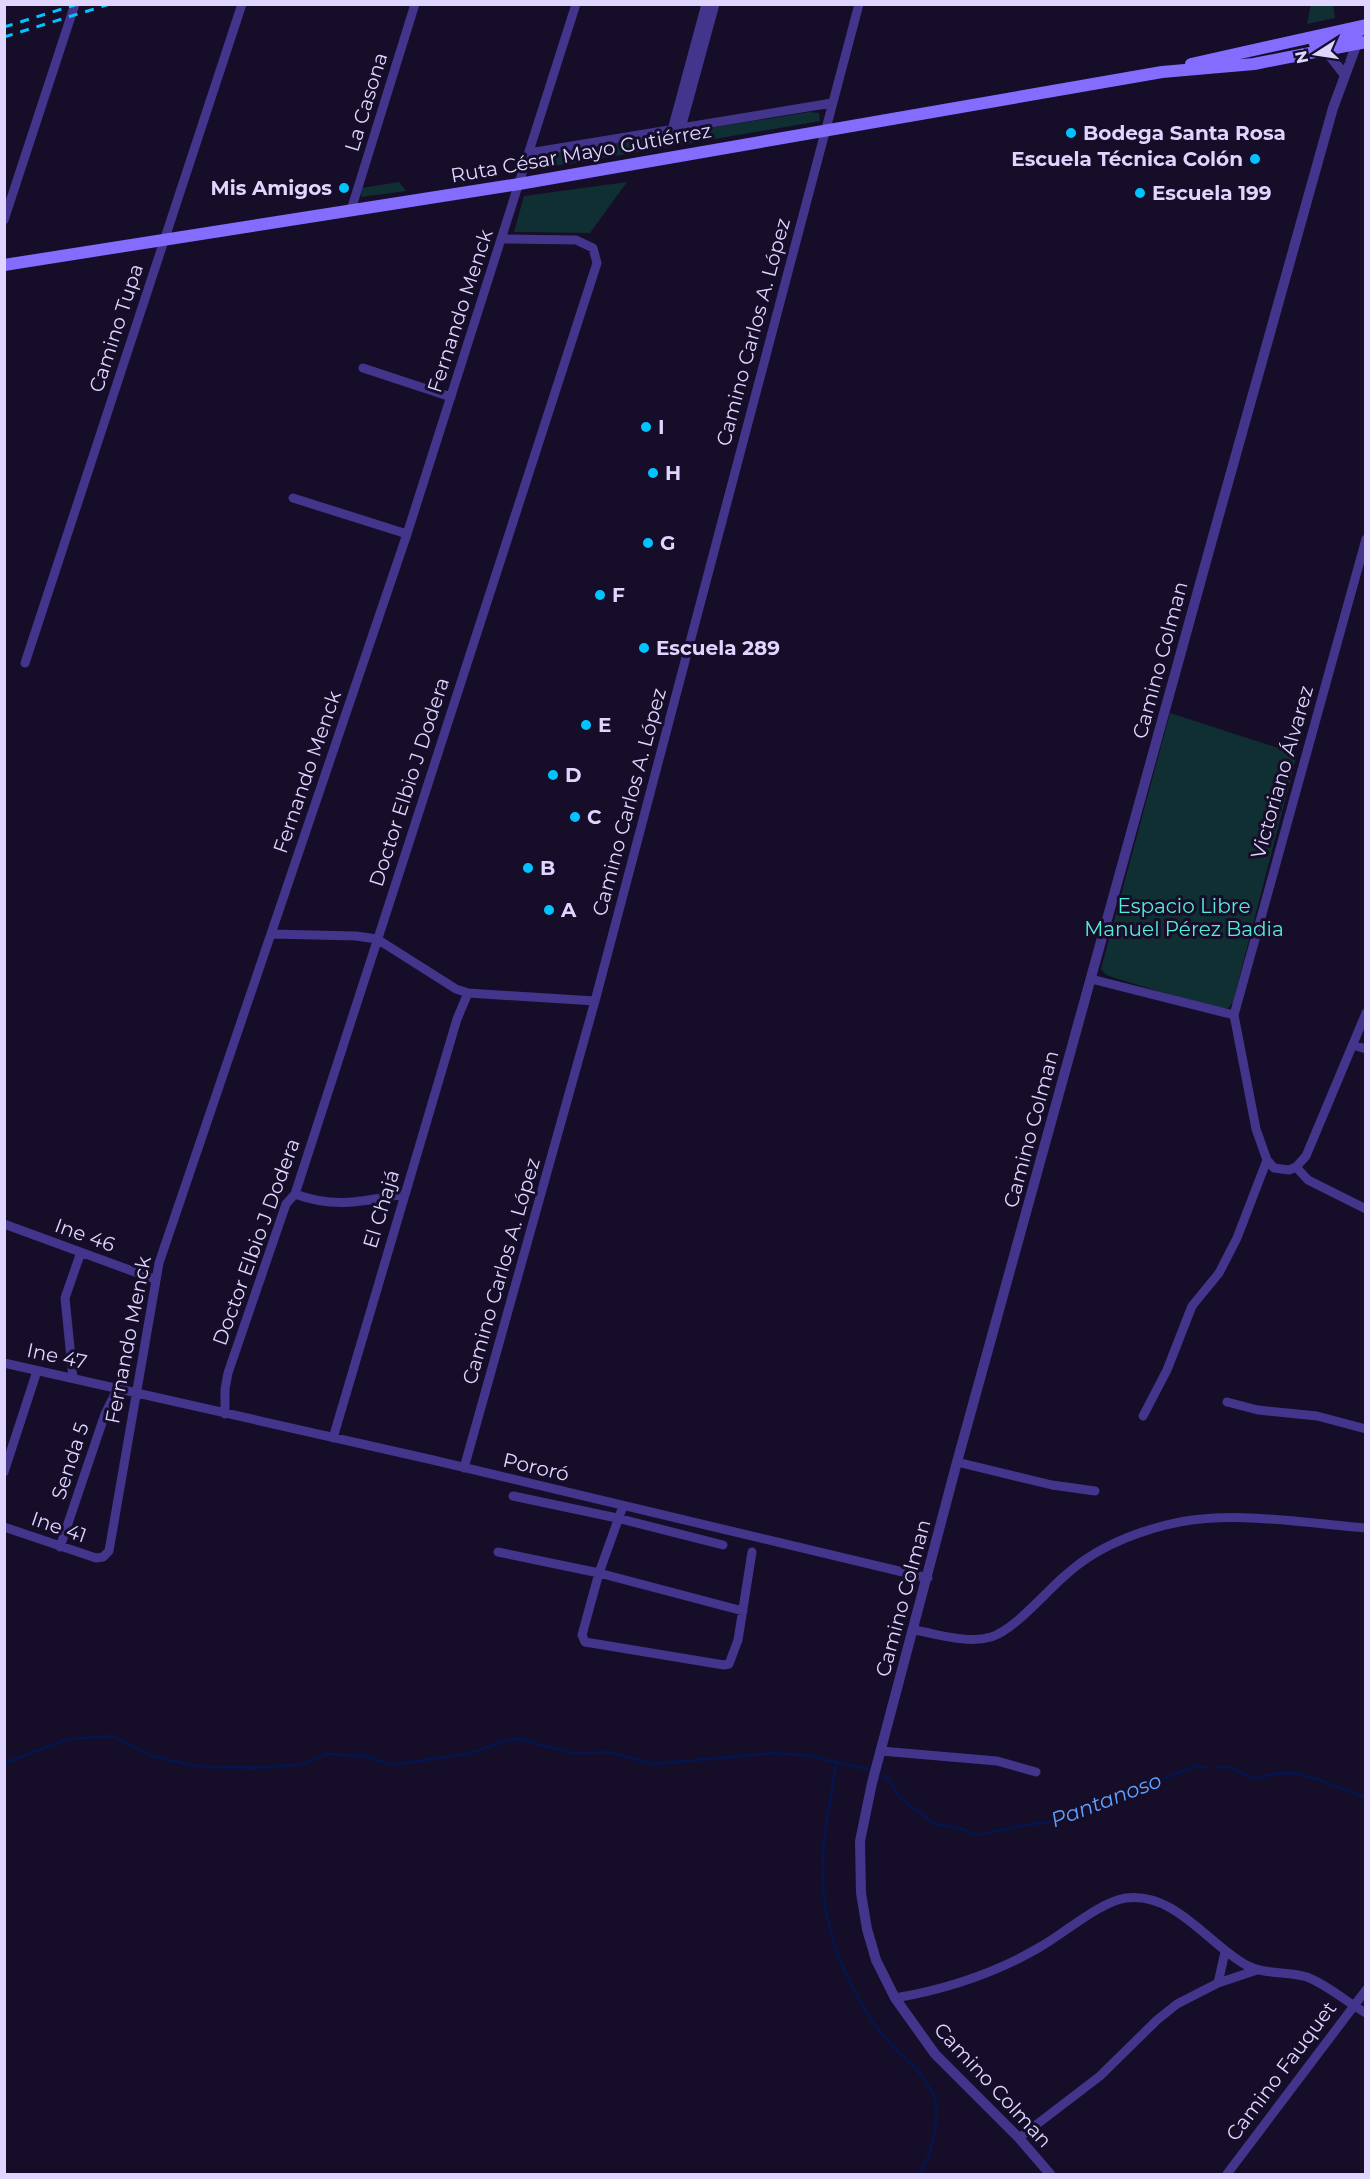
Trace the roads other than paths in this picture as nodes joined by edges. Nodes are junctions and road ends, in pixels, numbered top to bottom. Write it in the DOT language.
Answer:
graph roads {
  1 [pos="75,4"];
  2 [pos="242,4"];
  3 [pos="415,4"];
  4 [pos="576,4"];
  5 [pos="706,4"];
  6 [pos="715,4"];
  7 [pos="859,4"];
  8 [pos="1365,26"];
  9 [pos="1357,38"];
  10 [pos="1326,51"];
  11 [pos="1276,60"];
  12 [pos="1162,72"];
  13 [pos="1344,74"];
  14 [pos="832,103"];
  15 [pos="677,129"];
  16 [pos="826,130"];
  17 [pos="529,153"];
  18 [pos="519,184"];
  19 [pos="351,210"];
  20 [pos="4,220"];
  21 [pos="502,239"];
  22 [pos="164,240"];
  23 [pos="4,265"];
  24 [pos="363,368"];
  25 [pos="451,397"];
  26 [pos="293,498"];
  27 [pos="407,534"];
  28 [pos="1365,539"];
  29 [pos="25,663"];
  30 [pos="271,934"];
  31 [pos="377,939"];
  32 [pos="1091,978"];
  33 [pos="468,993"];
  34 [pos="595,1001"];
  35 [pos="1365,1013"];
  36 [pos="1234,1016"];
  37 [pos="1353,1045"];
  38 [pos="1365,1049"];
  39 [pos="1267,1160"];
  40 [pos="1296,1167"];
  41 [pos="295,1194"];
  42 [pos="404,1194"];
  43 [pos="1365,1209"];
  44 [pos="5,1225"];
  45 [pos="81,1252"];
  46 [pos="154,1279"];
  47 [pos="4,1363"];
  48 [pos="37,1371"];
  49 [pos="73,1378"];
  50 [pos="118,1388"];
  51 [pos="136,1394"];
  52 [pos="1227,1402"];
  53 [pos="225,1414"];
  54 [pos="1143,1416"];
  55 [pos="1365,1429"];
  56 [pos="333,1438"];
  57 [pos="957,1462"];
  58 [pos="464,1468"];
  59 [pos="4,1472"];
  60 [pos="1095,1491"];
  61 [pos="513,1496"];
  62 [pos="623,1506"];
  63 [pos="617,1518"];
  64 [pos="4,1527"];
  65 [pos="1365,1528"];
  66 [pos="723,1545"];
  67 [pos="60,1547"];
  68 [pos="498,1552"];
  69 [pos="752,1552"];
  70 [pos="103,1557"];
  71 [pos="599,1573"];
  72 [pos="928,1578"];
  73 [pos="743,1611"];
  74 [pos="914,1630"];
  75 [pos="881,1751"];
  76 [pos="1036,1772"];
  77 [pos="1225,1952"];
  78 [pos="1257,1970"];
  79 [pos="1218,1983"];
  80 [pos="1365,1990"];
  81 [pos="895,1998"];
  82 [pos="1353,2005"];
  83 [pos="1365,2013"];
  84 [pos="1019,2138"];
  85 [pos="1050,2175"];
  86 [pos="1227,2175"];
  1 -- 20 [label="street"];
  2 -- 22 [label="street, Camino Tupa"];
  3 -- 19 [label="street, La Casona"];
  4 -- 17 [label="street, Fernando Menck"];
  5 -- 15 [label="street"];
  6 -- 15 [label="street"];
  7 -- 14 [label="street, Camino Carlos A. López"];
  8 -- 9 [label="main road, Ruta César Mayo Gutiérrez"];
  9 -- 10 [label="main road, Ruta César Mayo Gutiérrez"];
  9 -- 11 [label="main road"];
  9 -- 12 [label="main road, Ruta César Mayo Gutiérrez"];
  9 -- 13 [label="street, Camino Colman"];
  10 -- 11 [label="main road, Ruta César Mayo Gutiérrez"];
  10 -- 13 [label="street"];
  11 -- 12 [label="main road, Ruta César Mayo Gutiérrez"];
  12 -- 16 [label="main road, Ruta César Mayo Gutiérrez"];
  13 -- 32 [label="street, Camino Colman"];
  14 -- 15 [label="street, Ruta César Mayo Gutiérrez"];
  14 -- 16 [label="street, Camino Carlos A. López"];
  15 -- 17 [label="street, Ruta César Mayo Gutiérrez"];
  16 -- 18 [label="main road, Ruta César Mayo Gutiérrez"];
  16 -- 34 [label="street, Camino Carlos A. López"];
  17 -- 18 [label="street, Fernando Menck"];
  18 -- 19 [label="main road, Ruta César Mayo Gutiérrez"];
  18 -- 21 [label="street, Fernando Menck"];
  19 -- 22 [label="main road, Ruta César Mayo Gutiérrez"];
  21 -- 25 [label="street, Fernando Menck"];
  21 -- 31 [label="street, Doctor Elbio J Dodera"];
  22 -- 23 [label="main road, Ruta César Mayo Gutiérrez"];
  22 -- 29 [label="street, Camino Tupa"];
  24 -- 25 [label="street"];
  25 -- 27 [label="street, Fernando Menck"];
  26 -- 27 [label="street"];
  27 -- 30 [label="street, Fernando Menck"];
  28 -- 36 [label="street, Victoriano Álvarez"];
  30 -- 31 [label="street"];
  30 -- 46 [label="street, Fernando Menck"];
  31 -- 33 [label="street"];
  31 -- 41 [label="street, Doctor Elbio J Dodera"];
  32 -- 36 [label="street"];
  32 -- 57 [label="street, Camino Colman"];
  33 -- 34 [label="street"];
  33 -- 42 [label="street, El Chajá"];
  34 -- 58 [label="street, Camino Carlos A. López"];
  35 -- 37 [label="street"];
  36 -- 39 [label="street"];
  37 -- 38 [label="street"];
  37 -- 40 [label="street"];
  39 -- 40 [label="street"];
  39 -- 54 [label="street"];
  40 -- 43 [label="street"];
  41 -- 42 [label="street"];
  41 -- 53 [label="street, Doctor Elbio J Dodera"];
  42 -- 56 [label="street, El Chajá"];
  44 -- 45 [label="street, Ine 46"];
  45 -- 46 [label="street, Ine 46"];
  45 -- 49 [label="street"];
  46 -- 51 [label="street, Fernando Menck"];
  47 -- 48 [label="street, Ine 47"];
  48 -- 49 [label="street, Ine 47"];
  48 -- 59 [label="street"];
  49 -- 50 [label="street, Ine 47"];
  50 -- 51 [label="street, Ine 47"];
  50 -- 67 [label="street, Senda 5"];
  51 -- 53 [label="street, Pororó"];
  51 -- 70 [label="street, Fernando Menck"];
  52 -- 55 [label="street"];
  53 -- 56 [label="street, Pororó"];
  56 -- 58 [label="street, Pororó"];
  57 -- 60 [label="street"];
  57 -- 72 [label="street, Camino Colman"];
  58 -- 62 [label="street, Pororó"];
  61 -- 63 [label="street"];
  62 -- 63 [label="street"];
  62 -- 72 [label="street, Pororó"];
  63 -- 66 [label="street"];
  63 -- 71 [label="street"];
  64 -- 67 [label="street, Ine 41"];
  65 -- 74 [label="street"];
  67 -- 70 [label="street, Ine 41"];
  68 -- 71 [label="street"];
  69 -- 73 [label="street"];
  71 -- 73 [label="street"];
  71 -- 73 [label="street"];
  72 -- 74 [label="street, Camino Colman"];
  74 -- 75 [label="street, Camino Colman"];
  75 -- 76 [label="street"];
  75 -- 81 [label="street, Camino Colman"];
  77 -- 78 [label="street"];
  77 -- 79 [label="street"];
  77 -- 81 [label="street"];
  78 -- 79 [label="street"];
  78 -- 82 [label="street"];
  79 -- 84 [label="street"];
  80 -- 82 [label="street, Camino Fauquet"];
  81 -- 84 [label="street, Camino Colman"];
  82 -- 83 [label="street"];
  82 -- 86 [label="street, Camino Fauquet"];
  84 -- 85 [label="street, Camino Colman"];
}
